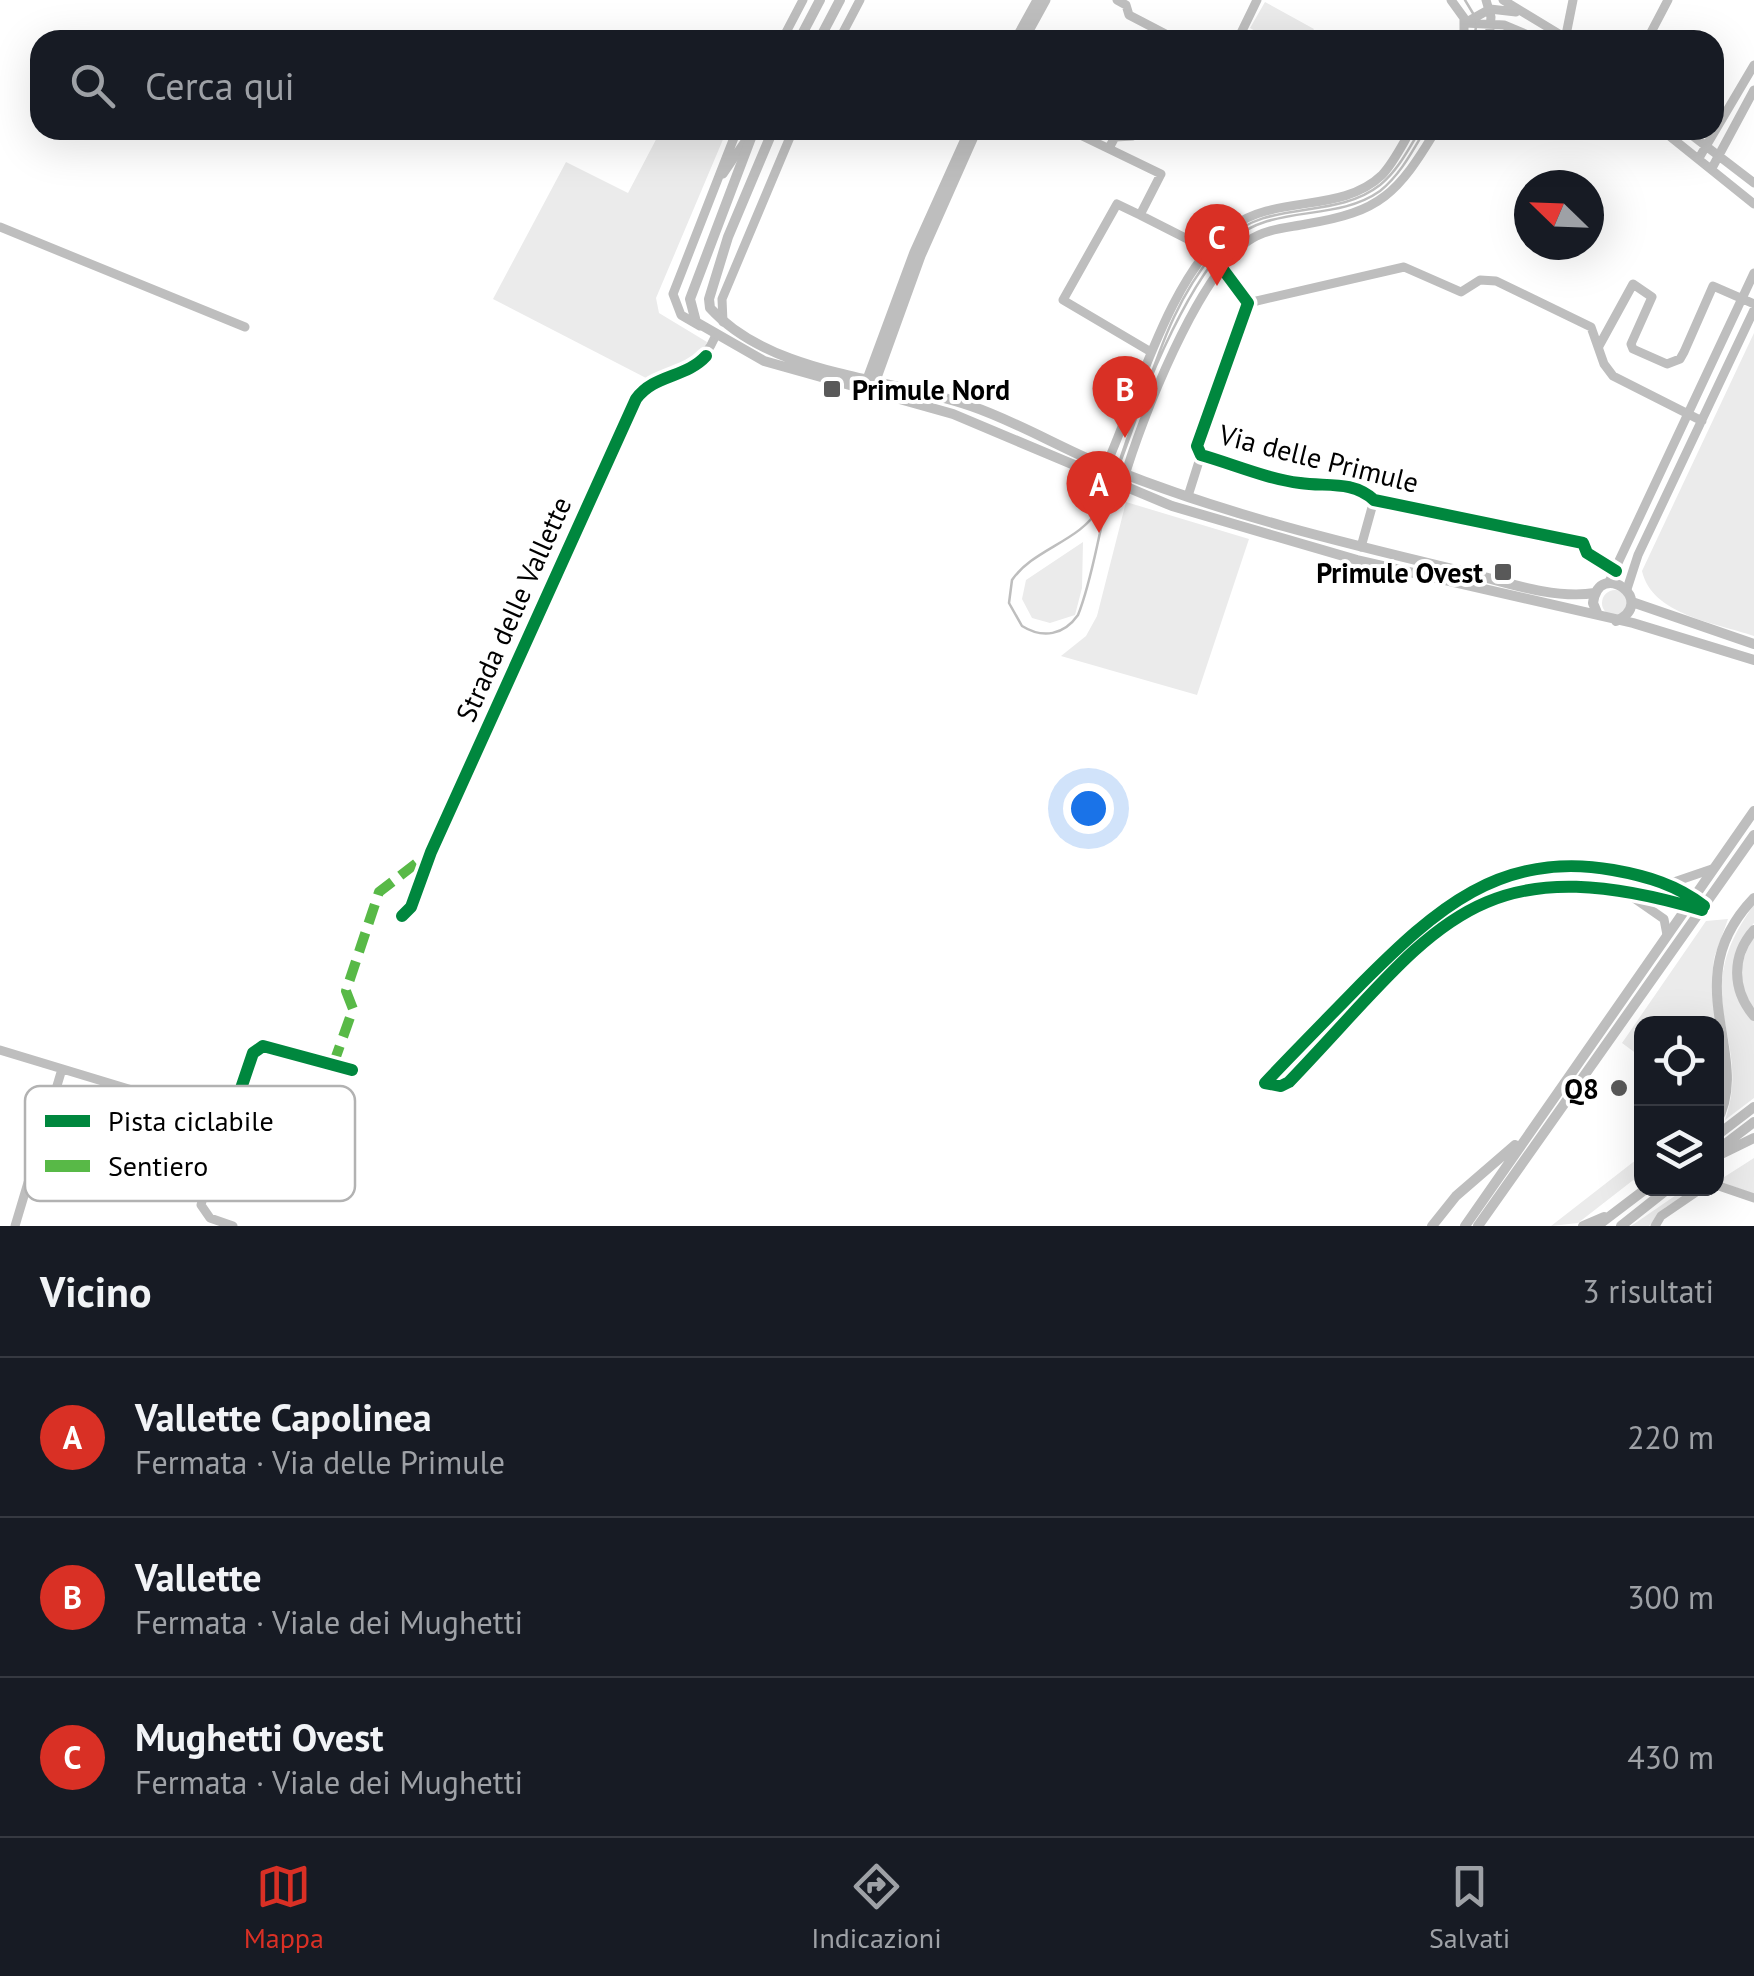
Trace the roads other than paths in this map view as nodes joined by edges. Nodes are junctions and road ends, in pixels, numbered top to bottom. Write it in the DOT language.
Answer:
graph roads {
  1 [pos="803,0"];
  2 [pos="820,0"];
  3 [pos="840,0"];
  4 [pos="860,0"];
  5 [pos="1036,0"];
  6 [pos="1046,0"];
  7 [pos="1117,0"];
  8 [pos="1257,0"];
  9 [pos="1451,0"];
  10 [pos="1503,0"];
  11 [pos="1573,0"];
  12 [pos="1668,0"];
  13 [pos="1488,4"];
  14 [pos="1523,14"];
  15 [pos="1465,23"];
  16 [pos="1492,26"];
  17 [pos="787,30"];
  18 [pos="804,30"];
  19 [pos="824,30"];
  20 [pos="844,30"];
  21 [pos="1020,30"];
  22 [pos="1030,30"];
  23 [pos="1158,30"];
  24 [pos="1242,30"];
  25 [pos="1465,30"];
  26 [pos="1491,30"];
  27 [pos="1520,30"];
  28 [pos="1551,30"];
  29 [pos="1568,30"];
  30 [pos="1652,30"];
  31 [pos="1753,68"];
  32 [pos="1754,90"];
  33 [pos="1724,116"];
  34 [pos="733,140"];
  35 [pos="746,140"];
  36 [pos="749,140"];
  37 [pos="769,140"];
  38 [pos="790,140"];
  39 [pos="964,140"];
  40 [pos="973,140"];
  41 [pos="1092,140"];
  42 [pos="1113,140"];
  43 [pos="1405,140"];
  44 [pos="1430,140"];
  45 [pos="1675,140"];
  46 [pos="1698,140"];
  47 [pos="1710,140"];
  48 [pos="1706,146"];
  49 [pos="1109,148"];
  50 [pos="1719,156"];
  51 [pos="1698,158"];
  52 [pos="1712,168"];
  53 [pos="1754,183"];
  54 [pos="711,193"];
  55 [pos="1754,204"];
  56 [pos="1140,214"];
  57 [pos="0,227"];
  58 [pos="1210,250"];
  59 [pos="1222,268"];
  60 [pos="1754,274"];
  61 [pos="1743,300"];
  62 [pos="1248,303"];
  63 [pos="1754,307"];
  64 [pos="723,322"];
  65 [pos="700,326"];
  66 [pos="246,327"];
  67 [pos="715,337"];
  68 [pos="1599,346"];
  69 [pos="1152,352"];
  70 [pos="871,378"];
  71 [pos="868,392"];
  72 [pos="1690,416"];
  73 [pos="1702,421"];
  74 [pos="1201,454"];
  75 [pos="1106,467"];
  76 [pos="1126,474"];
  77 [pos="1100,478"];
  78 [pos="1122,488"];
  79 [pos="1188,496"];
  80 [pos="1374,500"];
  81 [pos="1361,547"];
  82 [pos="1358,560"];
  83 [pos="1616,571"];
  84 [pos="1609,582"];
  85 [pos="1627,588"];
  86 [pos="1595,593"];
  87 [pos="1632,602"];
  88 [pos="1598,615"];
  89 [pos="1616,621"];
  90 [pos="1754,644"];
  91 [pos="1754,660"];
  92 [pos="1754,810"];
  93 [pos="1754,835"];
  94 [pos="1712,870"];
  95 [pos="1668,884"];
  96 [pos="1624,892"];
  97 [pos="1754,898"];
  98 [pos="1690,901"];
  99 [pos="1703,908"];
  100 [pos="402,916"];
  101 [pos="1754,930"];
  102 [pos="1667,935"];
  103 [pos="1754,1016"];
  104 [pos="0,1050"];
  105 [pos="62,1069"];
  106 [pos="352,1070"];
  107 [pos="57,1086"];
  108 [pos="120,1086"];
  109 [pos="240,1086"];
  110 [pos="1754,1107"];
  111 [pos="1724,1108"];
  112 [pos="1754,1122"];
  113 [pos="1724,1130"];
  114 [pos="1754,1138"];
  115 [pos="1724,1147"];
  116 [pos="1512,1151"];
  117 [pos="1724,1151"];
  118 [pos="1522,1164"];
  119 [pos="1724,1188"];
  120 [pos="25,1193"];
  121 [pos="1636,1196"];
  122 [pos="1658,1196"];
  123 [pos="1690,1196"];
  124 [pos="1754,1198"];
  125 [pos="202,1201"];
  126 [pos="1488,1212"];
  127 [pos="1610,1216"];
  128 [pos="15,1226"];
  129 [pos="234,1226"];
  130 [pos="1432,1226"];
  131 [pos="1471,1226"];
  132 [pos="1493,1226"];
  133 [pos="1583,1226"];
  134 [pos="1597,1226"];
  135 [pos="1621,1226"];
  136 [pos="1655,1226"];
  1 -- 17 [label="street"];
  2 -- 18 [label="main road"];
  3 -- 19 [label="main road"];
  4 -- 20 [label="street"];
  5 -- 21 [label="street"];
  6 -- 22 [label="street"];
  7 -- 23 [label="street"];
  8 -- 24 [label="street"];
  9 -- 15 [label="street"];
  10 -- 14 [label="street"];
  11 -- 29 [label="street"];
  12 -- 30 [label="street"];
  13 -- 14 [label="street"];
  13 -- 15 [label="street"];
  13 -- 16 [label="street"];
  14 -- 28 [label="street"];
  15 -- 16 [label="street"];
  15 -- 25 [label="street"];
  16 -- 26 [label="street"];
  16 -- 27 [label="street"];
  31 -- 33 [label="street"];
  32 -- 50 [label="street"];
  34 -- 54 [label="street"];
  35 -- 54 [label="street"];
  36 -- 65 [label="main road"];
  37 -- 64 [label="main road"];
  38 -- 64 [label="street"];
  39 -- 70 [label="street"];
  40 -- 70 [label="street"];
  41 -- 49 [label="street"];
  42 -- 49 [label="street"];
  43 -- 58 [label="street"];
  44 -- 59 [label="street"];
  45 -- 51 [label="street"];
  46 -- 48 [label="street"];
  47 -- 48 [label="street"];
  48 -- 50 [label="street"];
  48 -- 51 [label="street"];
  49 -- 56 [label="street"];
  50 -- 52 [label="street"];
  50 -- 53 [label="street"];
  51 -- 52 [label="street"];
  52 -- 55 [label="street"];
  54 -- 65 [label="street"];
  56 -- 58 [label="street"];
  56 -- 69 [label="street"];
  57 -- 66 [label="street"];
  58 -- 69 [label="street"];
  59 -- 62 [label="street"];
  59 -- 76 [label="street"];
  60 -- 61 [label="street"];
  61 -- 63 [label="street"];
  61 -- 68 [label="street"];
  61 -- 72 [label="street"];
  62 -- 68 [label="street"];
  62 -- 74 [label="street, Via delle Primule"];
  63 -- 73 [label="street"];
  64 -- 70 [label="main road"];
  65 -- 67 [label="main road"];
  67 -- 71 [label="main road"];
  67 -- 100 [label="street, Strada delle Vallette"];
  68 -- 72 [label="street"];
  69 -- 75 [label="street"];
  70 -- 71 [label="street"];
  70 -- 75 [label="main road"];
  71 -- 77 [label="main road"];
  72 -- 73 [label="street"];
  72 -- 83 [label="street"];
  73 -- 85 [label="street"];
  74 -- 79 [label="street, Via delle Primule"];
  74 -- 80 [label="street, Via delle Primule"];
  75 -- 76 [label="main road"];
  75 -- 77 [label="street"];
  76 -- 78 [label="street"];
  76 -- 79 [label="main road"];
  77 -- 78 [label="main road"];
  78 -- 82 [label="main road"];
  79 -- 81 [label="main road"];
  80 -- 81 [label="street, Via delle Primule"];
  80 -- 83 [label="street, Via delle Primule"];
  81 -- 82 [label="main road"];
  81 -- 86 [label="main road"];
  82 -- 88 [label="main road"];
  83 -- 84 [label="street"];
  84 -- 85 [label="main road"];
  84 -- 86 [label="main road"];
  85 -- 87 [label="main road"];
  86 -- 88 [label="main road"];
  87 -- 89 [label="main road"];
  87 -- 90 [label="main road"];
  88 -- 89 [label="main road"];
  89 -- 91 [label="main road"];
  92 -- 94 [label="main road"];
  93 -- 99 [label="main road"];
  94 -- 95 [label="street"];
  94 -- 98 [label="main road"];
  95 -- 96 [label="street"];
  95 -- 98 [label="street"];
  96 -- 98 [label="street"];
  96 -- 102 [label="street"];
  97 -- 111 [label="main road"];
  98 -- 99 [label="street"];
  98 -- 102 [label="main road"];
  99 -- 118 [label="main road"];
  101 -- 103 [label="main road"];
  102 -- 116 [label="main road"];
  104 -- 105 [label="street"];
  105 -- 107 [label="street"];
  105 -- 108 [label="street"];
  106 -- 109 [label="street"];
  110 -- 113 [label="main road"];
  112 -- 115 [label="main road"];
  114 -- 117 [label="main road"];
  116 -- 118 [label="main road"];
  116 -- 130 [label="main road"];
  116 -- 131 [label="main road"];
  118 -- 126 [label="main road"];
  119 -- 124 [label="street"];
  120 -- 128 [label="street"];
  121 -- 127 [label="main road"];
  122 -- 135 [label="main road"];
  123 -- 136 [label="street"];
  125 -- 129 [label="street"];
  126 -- 131 [label="main road"];
  126 -- 132 [label="main road"];
  127 -- 133 [label="main road"];
  127 -- 134 [label="main road"];
}
